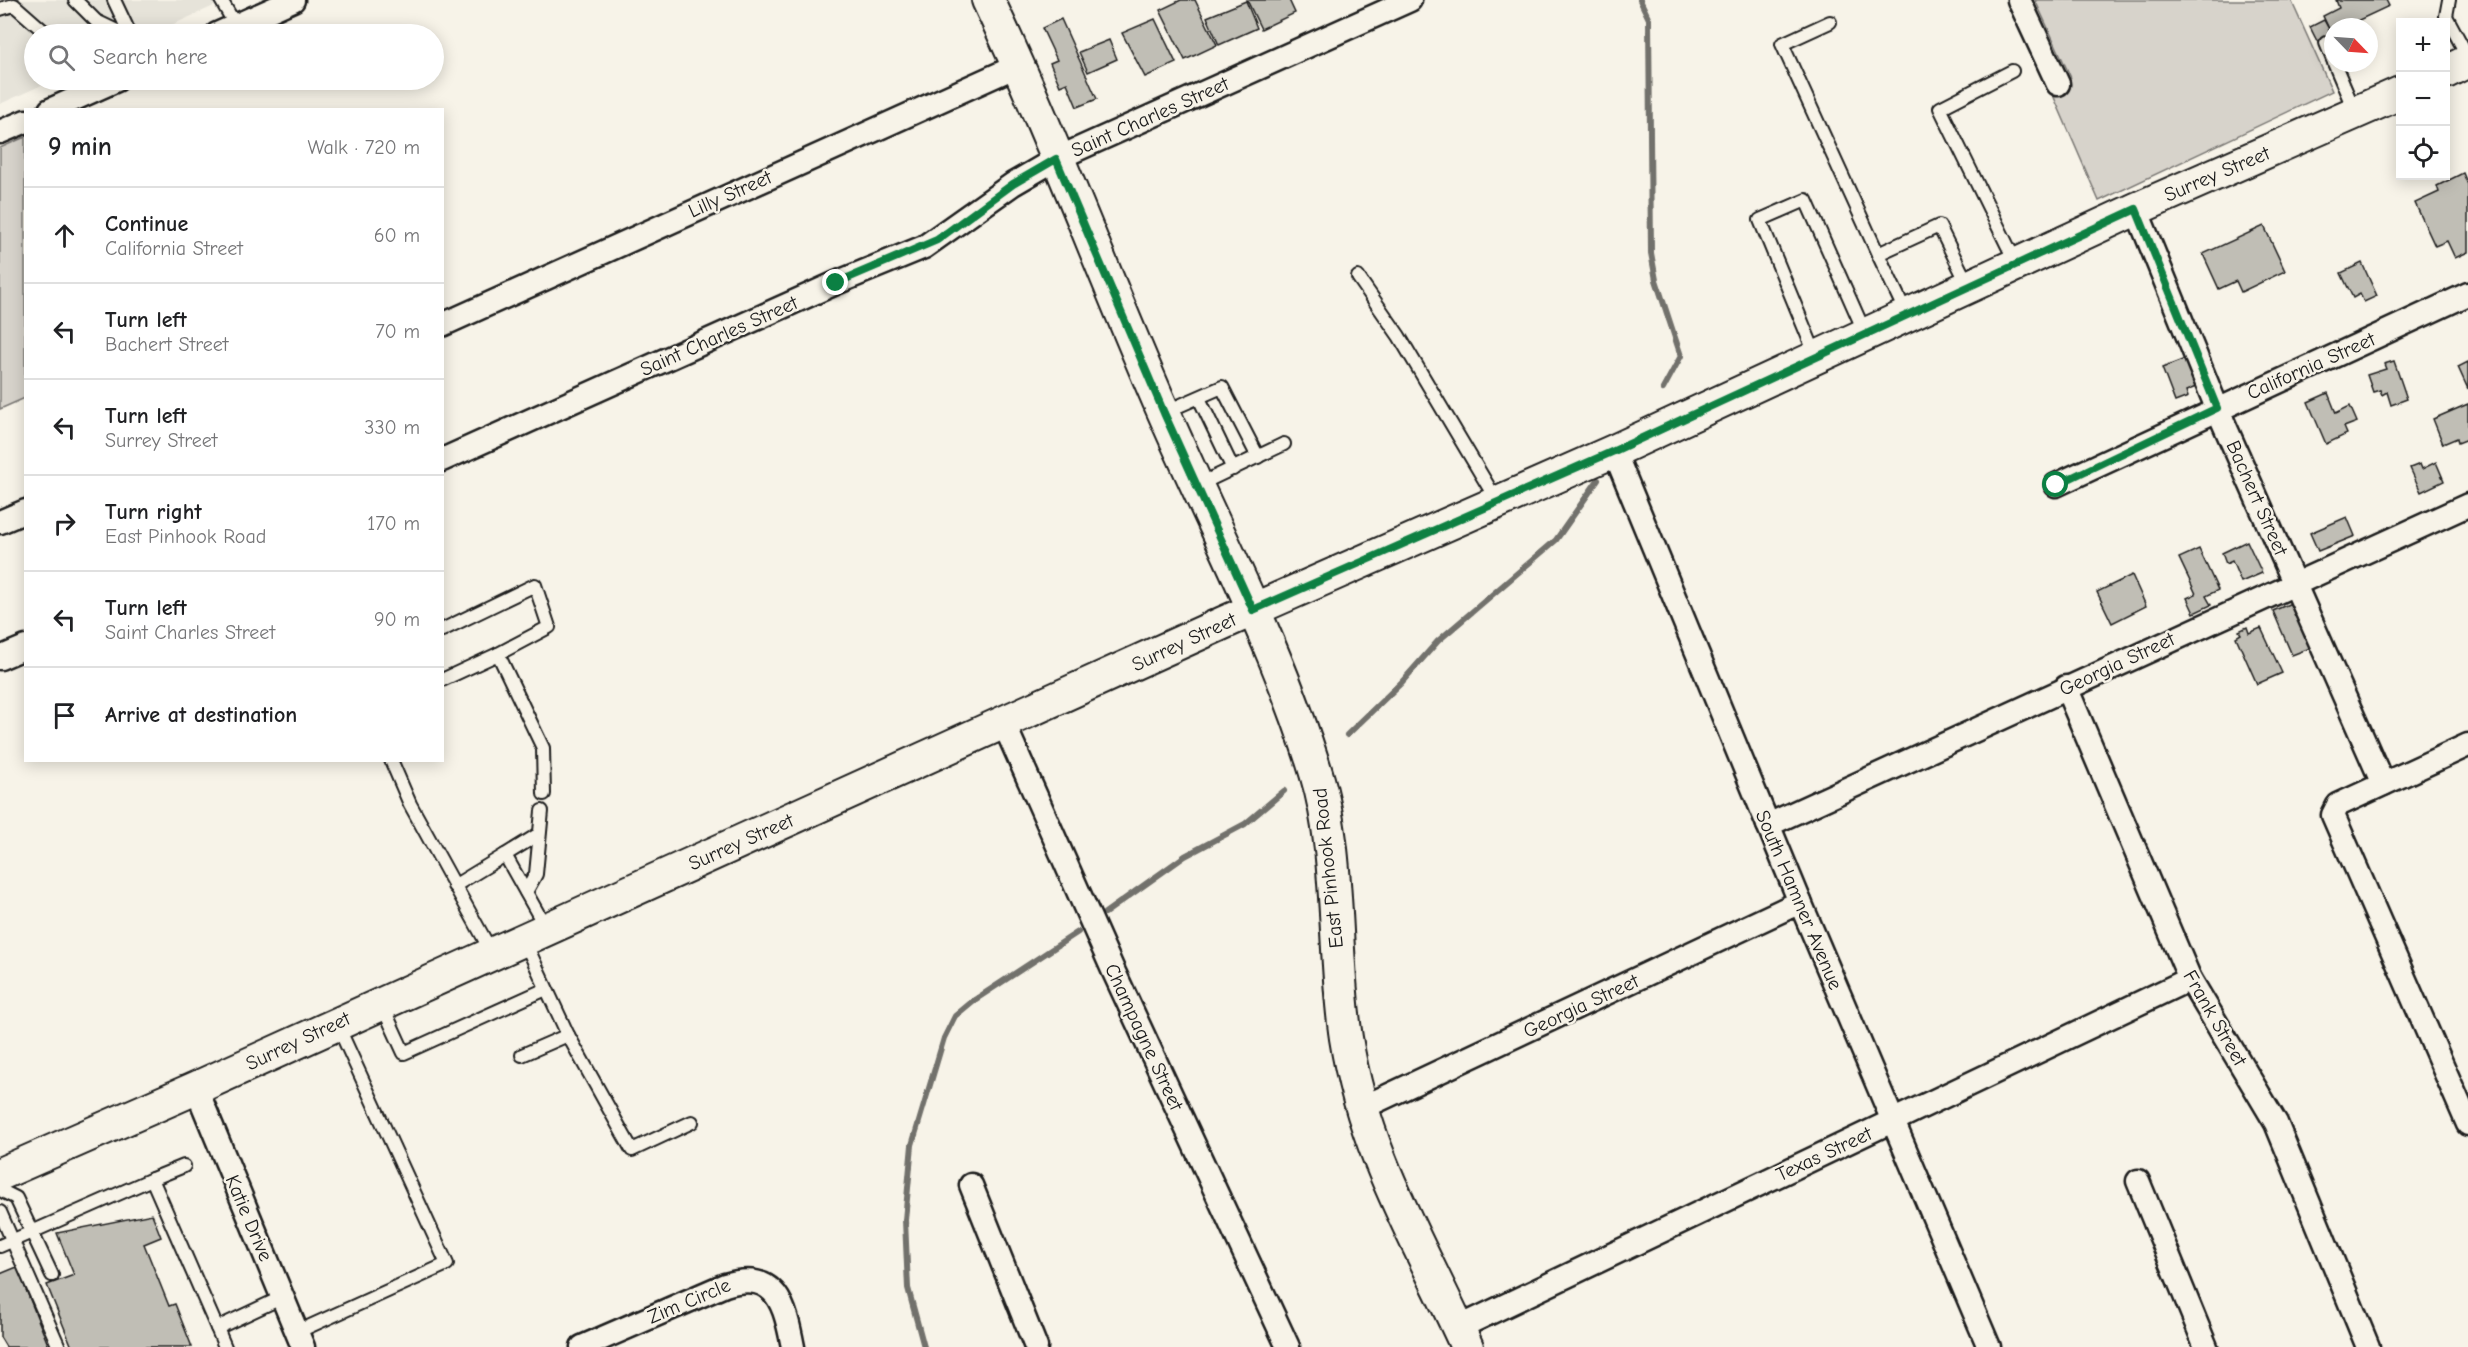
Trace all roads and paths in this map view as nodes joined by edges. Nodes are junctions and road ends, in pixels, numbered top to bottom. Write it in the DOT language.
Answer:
graph roads {
  1 [pos="75,0"];
  2 [pos="114,0"];
  3 [pos="221,0"];
  4 [pos="293,0"];
  5 [pos="988,0"];
  6 [pos="1410,0"];
  7 [pos="2019,0"];
  8 [pos="2449,0"];
  9 [pos="0,9"];
  10 [pos="1830,22"];
  11 [pos="36,24"];
  12 [pos="102,24"];
  13 [pos="125,24"];
  14 [pos="225,24"];
  15 [pos="239,24"];
  16 [pos="2468,59"];
  17 [pos="1019,65"];
  18 [pos="2450,69"];
  19 [pos="2012,71"];
  20 [pos="2339,72"];
  21 [pos="2058,84"];
  22 [pos="89,90"];
  23 [pos="2396,95"];
  24 [pos="54,108"];
  25 [pos="2356,114"];
  26 [pos="24,122"];
  27 [pos="0,132"];
  28 [pos="1056,159"];
  29 [pos="2136,209"];
  30 [pos="1878,254"];
  31 [pos="2017,264"];
  32 [pos="1358,278"];
  33 [pos="1969,286"];
  34 [pos="2468,294"];
  35 [pos="1906,315"];
  36 [pos="444,324"];
  37 [pos="1866,334"];
  38 [pos="1817,357"];
  39 [pos="1199,398"];
  40 [pos="2217,408"];
  41 [pos="1164,413"];
  42 [pos="1284,444"];
  43 [pos="1614,451"];
  44 [pos="1258,457"];
  45 [pos="444,458"];
  46 [pos="1233,469"];
  47 [pos="2056,485"];
  48 [pos="1197,486"];
  49 [pos="1498,502"];
  50 [pos="2468,506"];
  51 [pos="24,512"];
  52 [pos="0,522"];
  53 [pos="2295,583"];
  54 [pos="1253,610"];
  55 [pos="444,629"];
  56 [pos="24,648"];
  57 [pos="498,654"];
  58 [pos="0,658"];
  59 [pos="444,679"];
  60 [pos="2066,687"];
  61 [pos="1005,724"];
  62 [pos="2468,745"];
  63 [pos="392,762"];
  64 [pos="2384,784"];
  65 [pos="544,794"];
  66 [pos="542,811"];
  67 [pos="1768,825"];
  68 [pos="539,834"];
  69 [pos="505,855"];
  70 [pos="454,886"];
  71 [pos="526,892"];
  72 [pos="1800,902"];
  73 [pos="535,934"];
  74 [pos="492,953"];
  75 [pos="2190,979"];
  76 [pos="546,989"];
  77 [pos="382,1003"];
  78 [pos="337,1023"];
  79 [pos="568,1035"];
  80 [pos="522,1055"];
  81 [pos="196,1088"];
  82 [pos="1362,1108"];
  83 [pos="1893,1121"];
  84 [pos="692,1122"];
  85 [pos="2468,1124"];
  86 [pos="183,1166"];
  87 [pos="152,1179"];
  88 [pos="2138,1182"];
  89 [pos="971,1185"];
  90 [pos="1,1187"];
  91 [pos="0,1212"];
  92 [pos="32,1232"];
  93 [pos="14,1240"];
  94 [pos="0,1246"];
  95 [pos="52,1275"];
  96 [pos="283,1298"];
  97 [pos="217,1328"];
  98 [pos="1463,1338"];
  99 [pos="300,1340"];
  100 [pos="59,1347"];
  101 [pos="225,1347"];
  102 [pos="582,1347"];
  103 [pos="794,1347"];
  104 [pos="1035,1347"];
  105 [pos="1288,1347"];
  106 [pos="1989,1347"];
  107 [pos="2206,1347"];
  108 [pos="2368,1347"];
  1 -- 12 [label="lane"];
  2 -- 13 [label="lane"];
  3 -- 14 [label="lane"];
  4 -- 15 [label="street"];
  5 -- 17 [label="street, East Pinhook Road"];
  6 -- 28 [label="street, Saint Charles Street"];
  7 -- 21 [label="street"];
  8 -- 16 [label="lane"];
  9 -- 11 [label="lane"];
  10 -- 30 [label="lane"];
  16 -- 18 [label="street"];
  17 -- 28 [label="street, East Pinhook Road"];
  17 -- 36 [label="street, Lilly Street"];
  19 -- 31 [label="lane"];
  20 -- 25 [label="lane"];
  22 -- 24 [label="street"];
  23 -- 25 [label="street, Surrey Street"];
  25 -- 29 [label="street, Surrey Street"];
  26 -- 27 [label="street"];
  28 -- 41 [label="street, East Pinhook Road"];
  28 -- 45 [label="street, Saint Charles Street"];
  29 -- 31 [label="street, Surrey Street"];
  29 -- 40 [label="street, Bachert Street"];
  30 -- 33 [label="lane"];
  30 -- 35 [label="lane"];
  31 -- 33 [label="street, Surrey Street"];
  32 -- 49 [label="lane"];
  33 -- 35 [label="street, Surrey Street"];
  34 -- 40 [label="street, California Street"];
  35 -- 37 [label="street, Surrey Street"];
  37 -- 38 [label="street, Surrey Street"];
  37 -- 38 [label="lane"];
  38 -- 43 [label="street, Surrey Street"];
  39 -- 41 [label="lane"];
  39 -- 44 [label="lane"];
  39 -- 46 [label="lane"];
  40 -- 47 [label="street, California Street"];
  40 -- 53 [label="street, Bachert Street"];
  41 -- 48 [label="street, East Pinhook Road"];
  42 -- 44 [label="lane"];
  43 -- 49 [label="street, Surrey Street"];
  43 -- 67 [label="street, South Hamner Avenue"];
  44 -- 46 [label="lane"];
  46 -- 48 [label="lane"];
  48 -- 54 [label="street, East Pinhook Road"];
  49 -- 54 [label="street, Surrey Street"];
  50 -- 53 [label="street, Georgia Street"];
  51 -- 52 [label="street"];
  53 -- 60 [label="street, Georgia Street"];
  53 -- 64 [label="street, Bachert Street"];
  54 -- 61 [label="street, Surrey Street"];
  54 -- 82 [label="street, East Pinhook Road"];
  55 -- 57 [label="lane"];
  56 -- 58 [label="street"];
  57 -- 59 [label="lane"];
  57 -- 65 [label="lane"];
  60 -- 67 [label="street, Georgia Street"];
  60 -- 75 [label="street, Frank Street"];
  61 -- 73 [label="street, Surrey Street"];
  61 -- 105 [label="street, Champagne Street"];
  62 -- 64 [label="street"];
  63 -- 70 [label="lane"];
  64 -- 85 [label="street"];
  66 -- 68 [label="lane"];
  67 -- 72 [label="street, South Hamner Avenue"];
  68 -- 69 [label="lane"];
  68 -- 71 [label="lane"];
  69 -- 70 [label="lane"];
  69 -- 71 [label="lane"];
  70 -- 74 [label="lane"];
  71 -- 73 [label="lane"];
  72 -- 82 [label="street, Georgia Street"];
  72 -- 83 [label="street, South Hamner Avenue"];
  73 -- 74 [label="street, Surrey Street"];
  73 -- 76 [label="lane"];
  74 -- 77 [label="street, Surrey Street"];
  75 -- 83 [label="street, Texas Street"];
  75 -- 108 [label="street, Frank Street"];
  76 -- 77 [label="lane"];
  76 -- 79 [label="lane"];
  77 -- 78 [label="street, Surrey Street"];
  78 -- 81 [label="street, Surrey Street"];
  78 -- 99 [label="lane"];
  79 -- 80 [label="lane"];
  79 -- 84 [label="lane"];
  81 -- 90 [label="street, Surrey Street"];
  81 -- 96 [label="street, Katie Drive"];
  82 -- 98 [label="street, East Pinhook Road"];
  83 -- 98 [label="street, Texas Street"];
  83 -- 106 [label="street, South Hamner Avenue"];
  86 -- 87 [label="lane"];
  87 -- 92 [label="lane"];
  87 -- 97 [label="lane"];
  88 -- 107 [label="street"];
  89 -- 104 [label="street"];
  90 -- 92 [label="lane"];
  91 -- 93 [label="lane"];
  92 -- 93 [label="lane"];
  92 -- 95 [label="lane"];
  93 -- 94 [label="lane"];
  93 -- 100 [label="lane"];
  96 -- 97 [label="lane"];
  96 -- 99 [label="street, Katie Drive"];
  97 -- 101 [label="lane"];
  102 -- 103 [label="street, Zim Circle"];
}
